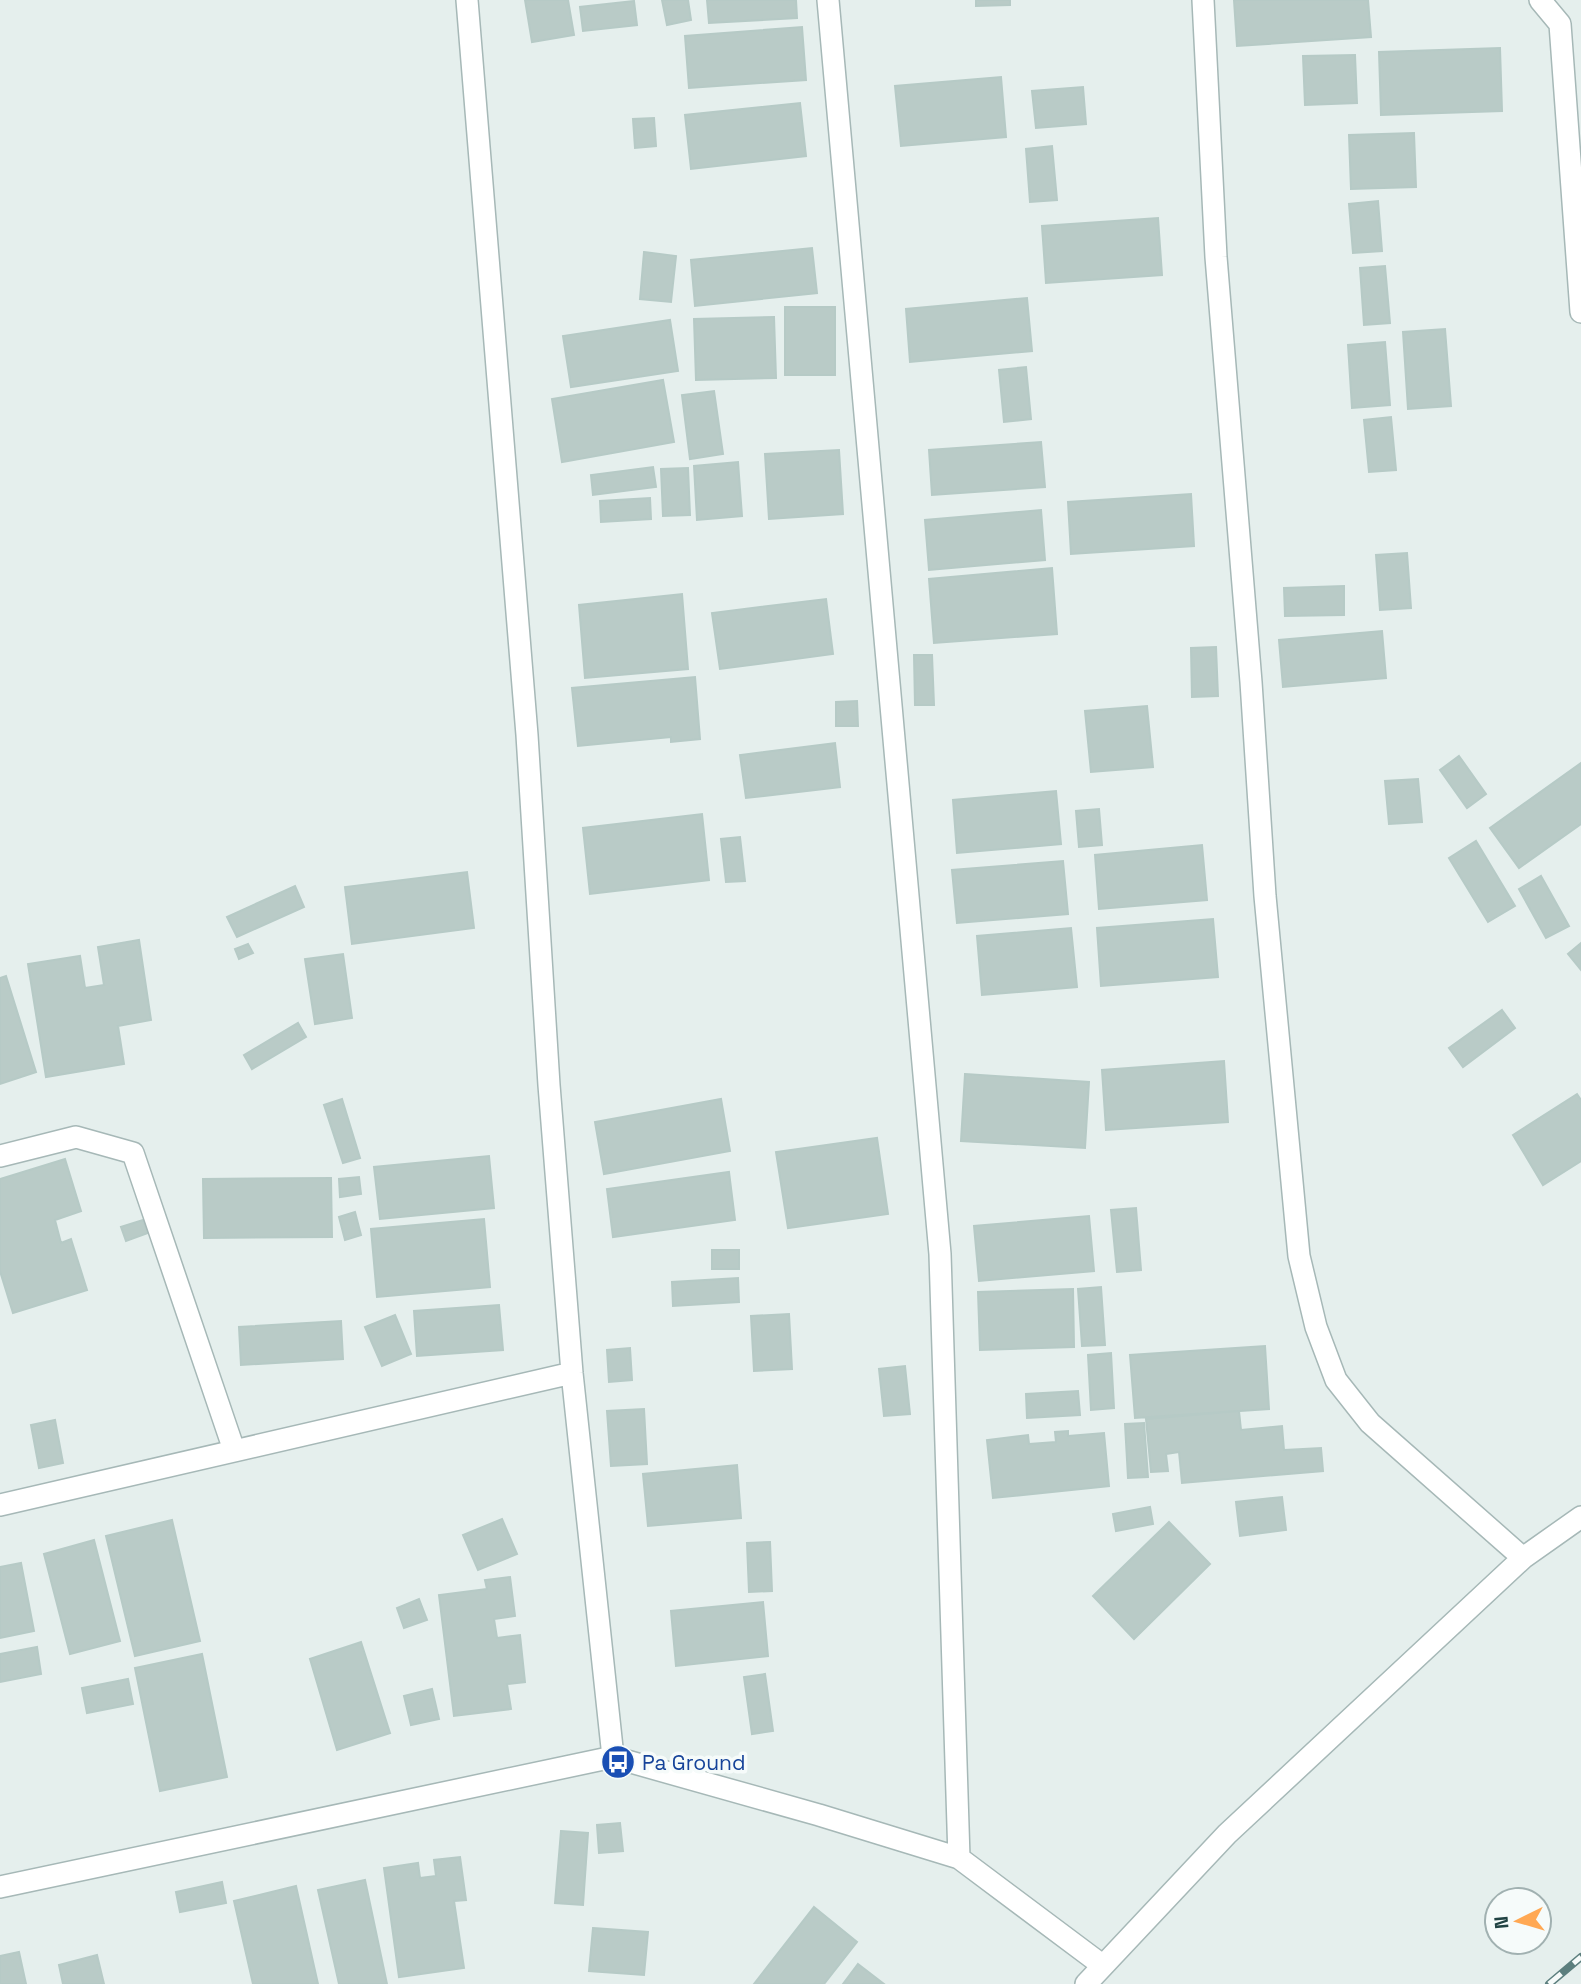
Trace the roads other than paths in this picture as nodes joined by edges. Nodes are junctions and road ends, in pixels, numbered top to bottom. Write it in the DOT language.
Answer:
graph roads {
  1 [pos="467,0"];
  2 [pos="828,0"];
  3 [pos="1203,0"];
  4 [pos="1540,0"];
  5 [pos="1581,312"];
  6 [pos="0,1156"];
  7 [pos="572,1373"];
  8 [pos="234,1450"];
  9 [pos="0,1505"];
  10 [pos="1581,1517"];
  11 [pos="1523,1558"];
  12 [pos="612,1757"];
  13 [pos="959,1858"];
  14 [pos="0,1887"];
  15 [pos="1102,1965"];
  16 [pos="1086,1984"];
  1 -- 7 [label="street"];
  2 -- 13 [label="street"];
  3 -- 11 [label="street"];
  4 -- 5 [label="street"];
  6 -- 8 [label="street"];
  7 -- 8 [label="street"];
  7 -- 12 [label="street"];
  8 -- 9 [label="street"];
  10 -- 11 [label="street"];
  11 -- 15 [label="street"];
  12 -- 13 [label="street"];
  12 -- 14 [label="street"];
  13 -- 15 [label="street"];
  15 -- 16 [label="street"];
}
